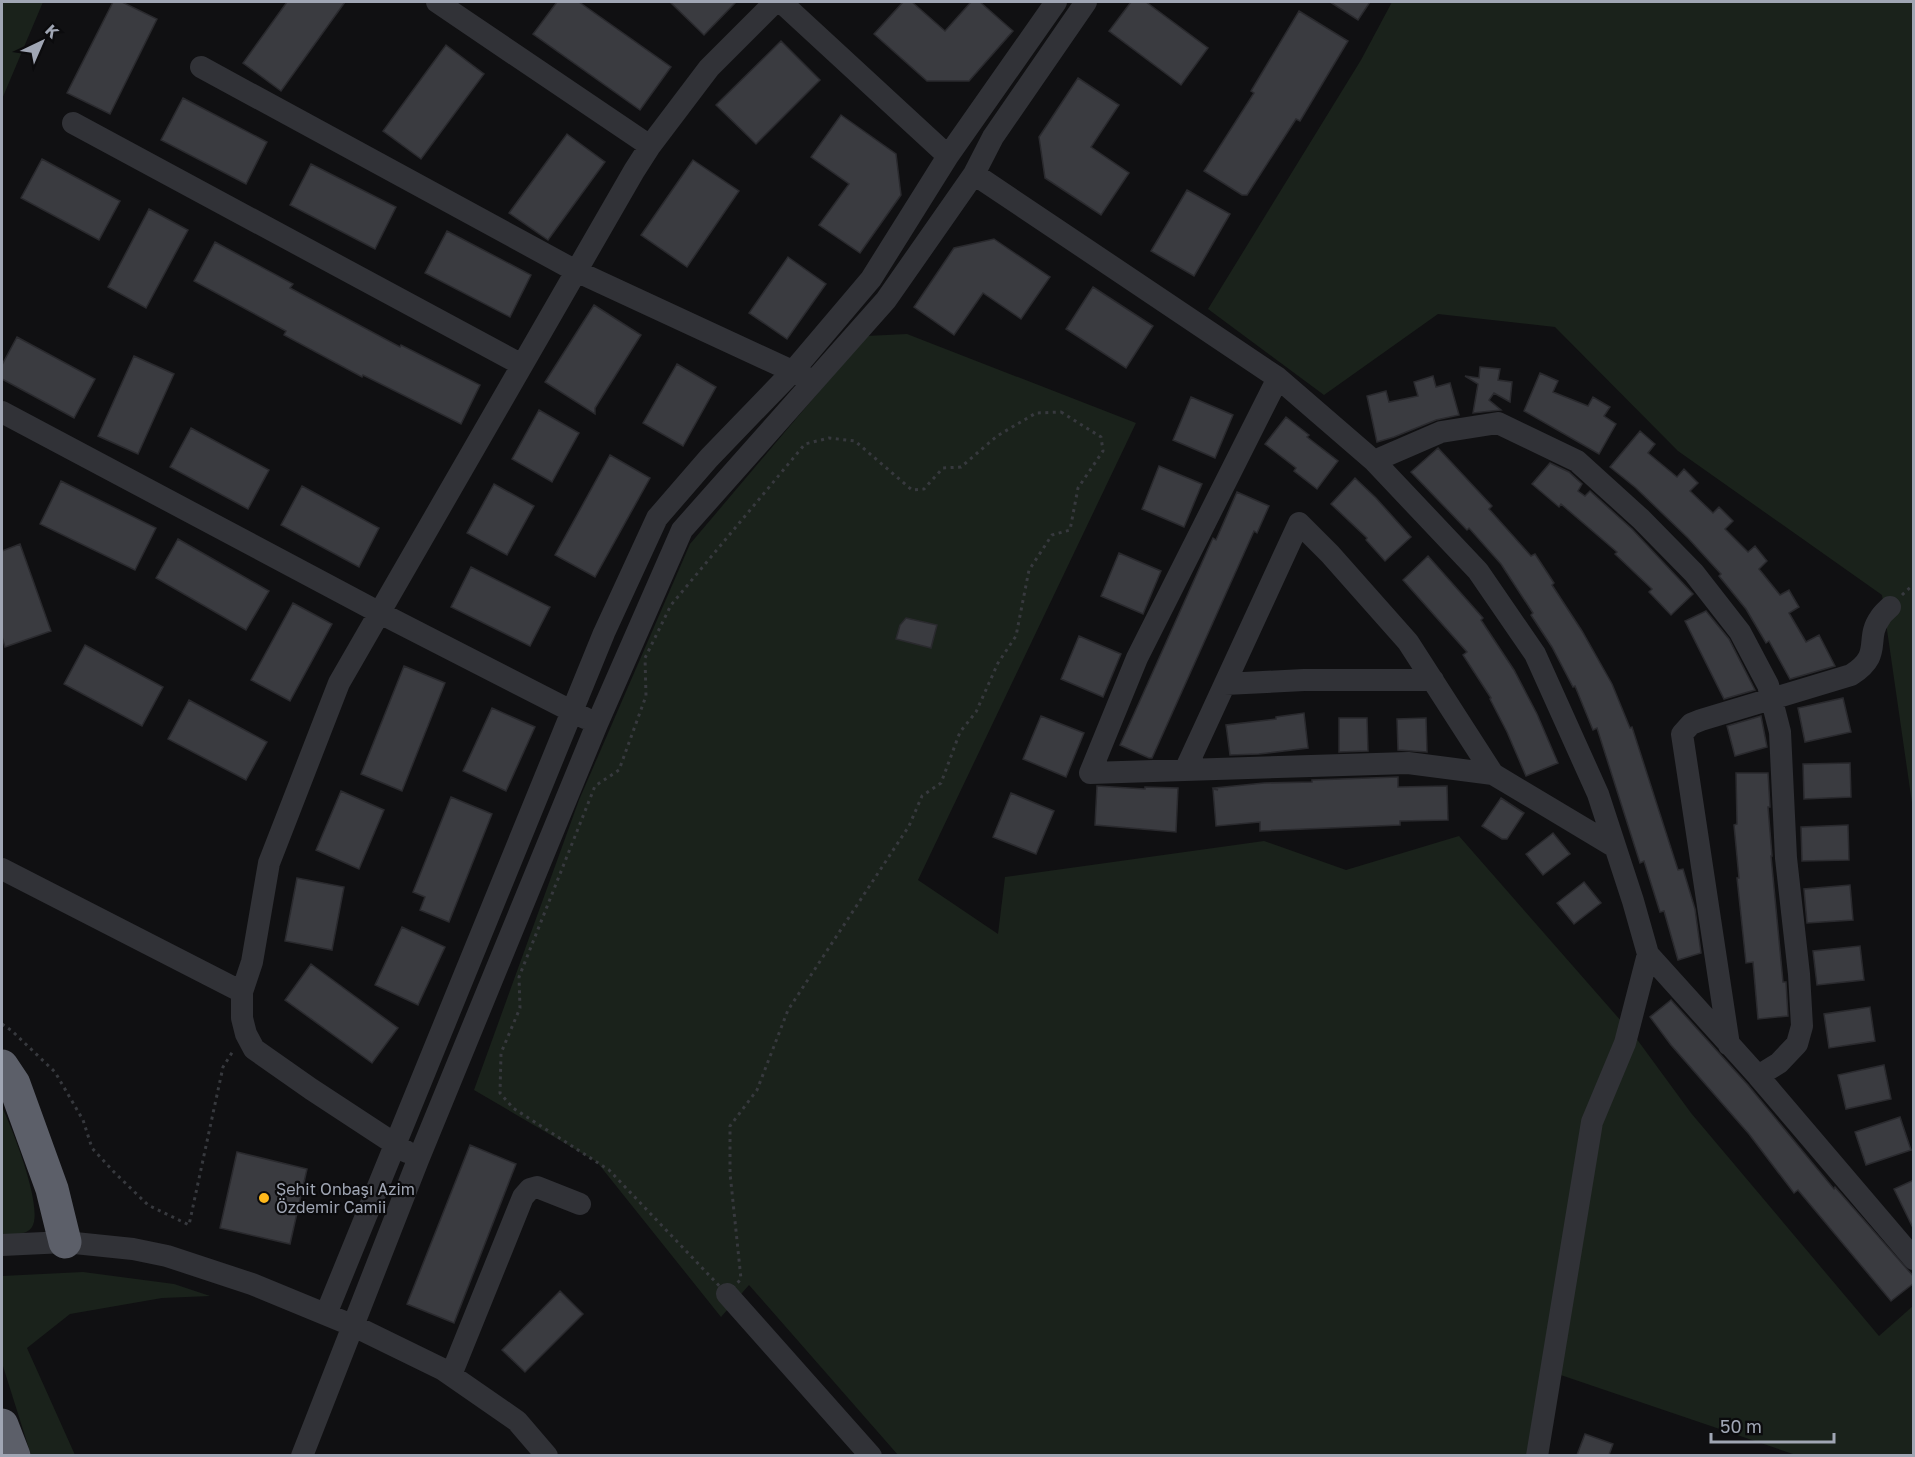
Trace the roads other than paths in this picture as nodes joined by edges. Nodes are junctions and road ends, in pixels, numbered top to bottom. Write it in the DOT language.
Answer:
graph roads {
  1 [pos="437,2"];
  2 [pos="775,2"];
  3 [pos="782,2"];
  4 [pos="1056,2"];
  5 [pos="1086,2"];
  6 [pos="201,67"];
  7 [pos="73,123"];
  8 [pos="650,146"];
  9 [pos="948,156"];
  10 [pos="974,174"];
  11 [pos="576,271"];
  12 [pos="522,365"];
  13 [pos="803,376"];
  14 [pos="1278,378"];
  15 [pos="2,412"];
  16 [pos="1374,461"];
  17 [pos="1890,607"];
  18 [pos="380,613"];
  19 [pos="1433,680"];
  20 [pos="1225,684"];
  21 [pos="1772,699"];
  22 [pos="571,712"];
  23 [pos="597,724"];
  24 [pos="1186,768"];
  25 [pos="1492,774"];
  26 [pos="1615,847"];
  27 [pos="2,869"];
  28 [pos="1648,954"];
  29 [pos="242,992"];
  30 [pos="1729,1045"];
  31 [pos="6,1075"];
  32 [pos="1758,1076"];
  33 [pos="395,1144"];
  34 [pos="418,1160"];
  35 [pos="580,1204"];
  36 [pos="66,1242"];
  37 [pos="2,1245"];
  38 [pos="1914,1259"];
  39 [pos="727,1294"];
  40 [pos="326,1314"];
  41 [pos="354,1326"];
  42 [pos="451,1375"];
  43 [pos="2,1425"];
  44 [pos="14,1455"];
  45 [pos="302,1455"];
  46 [pos="547,1455"];
  47 [pos="871,1455"];
  48 [pos="1537,1455"];
  1 -- 8 [label="street"];
  2 -- 8 [label="street"];
  3 -- 9 [label="street"];
  4 -- 9 [label="street"];
  5 -- 10 [label="street"];
  6 -- 11 [label="street"];
  7 -- 12 [label="street"];
  8 -- 11 [label="street"];
  9 -- 10 [label="street"];
  9 -- 13 [label="street"];
  10 -- 13 [label="street"];
  10 -- 14 [label="street"];
  11 -- 12 [label="street"];
  11 -- 13 [label="street"];
  12 -- 18 [label="street"];
  13 -- 22 [label="street"];
  13 -- 23 [label="street"];
  14 -- 16 [label="street"];
  14 -- 24 [label="street"];
  15 -- 18 [label="street"];
  16 -- 21 [label="street"];
  16 -- 26 [label="street"];
  17 -- 21 [label="street"];
  18 -- 22 [label="street"];
  18 -- 29 [label="street"];
  19 -- 20 [label="street"];
  19 -- 20 [label="street"];
  19 -- 25 [label="street"];
  20 -- 24 [label="street"];
  21 -- 30 [label="street"];
  21 -- 32 [label="street"];
  22 -- 23 [label="street"];
  22 -- 33 [label="street"];
  23 -- 34 [label="street"];
  24 -- 25 [label="street"];
  25 -- 26 [label="street"];
  26 -- 28 [label="street"];
  27 -- 29 [label="street"];
  28 -- 30 [label="street"];
  28 -- 48 [label="street"];
  29 -- 33 [label="street"];
  30 -- 32 [label="street"];
  31 -- 36 [label="highway"];
  32 -- 38 [label="street"];
  33 -- 34 [label="street"];
  33 -- 40 [label="street"];
  34 -- 41 [label="street"];
  35 -- 42 [label="street"];
  36 -- 37 [label="street"];
  36 -- 40 [label="street"];
  39 -- 47 [label="street"];
  40 -- 41 [label="street"];
  41 -- 42 [label="street"];
  41 -- 45 [label="street"];
  42 -- 46 [label="street"];
  43 -- 44 [label="highway"];
}
